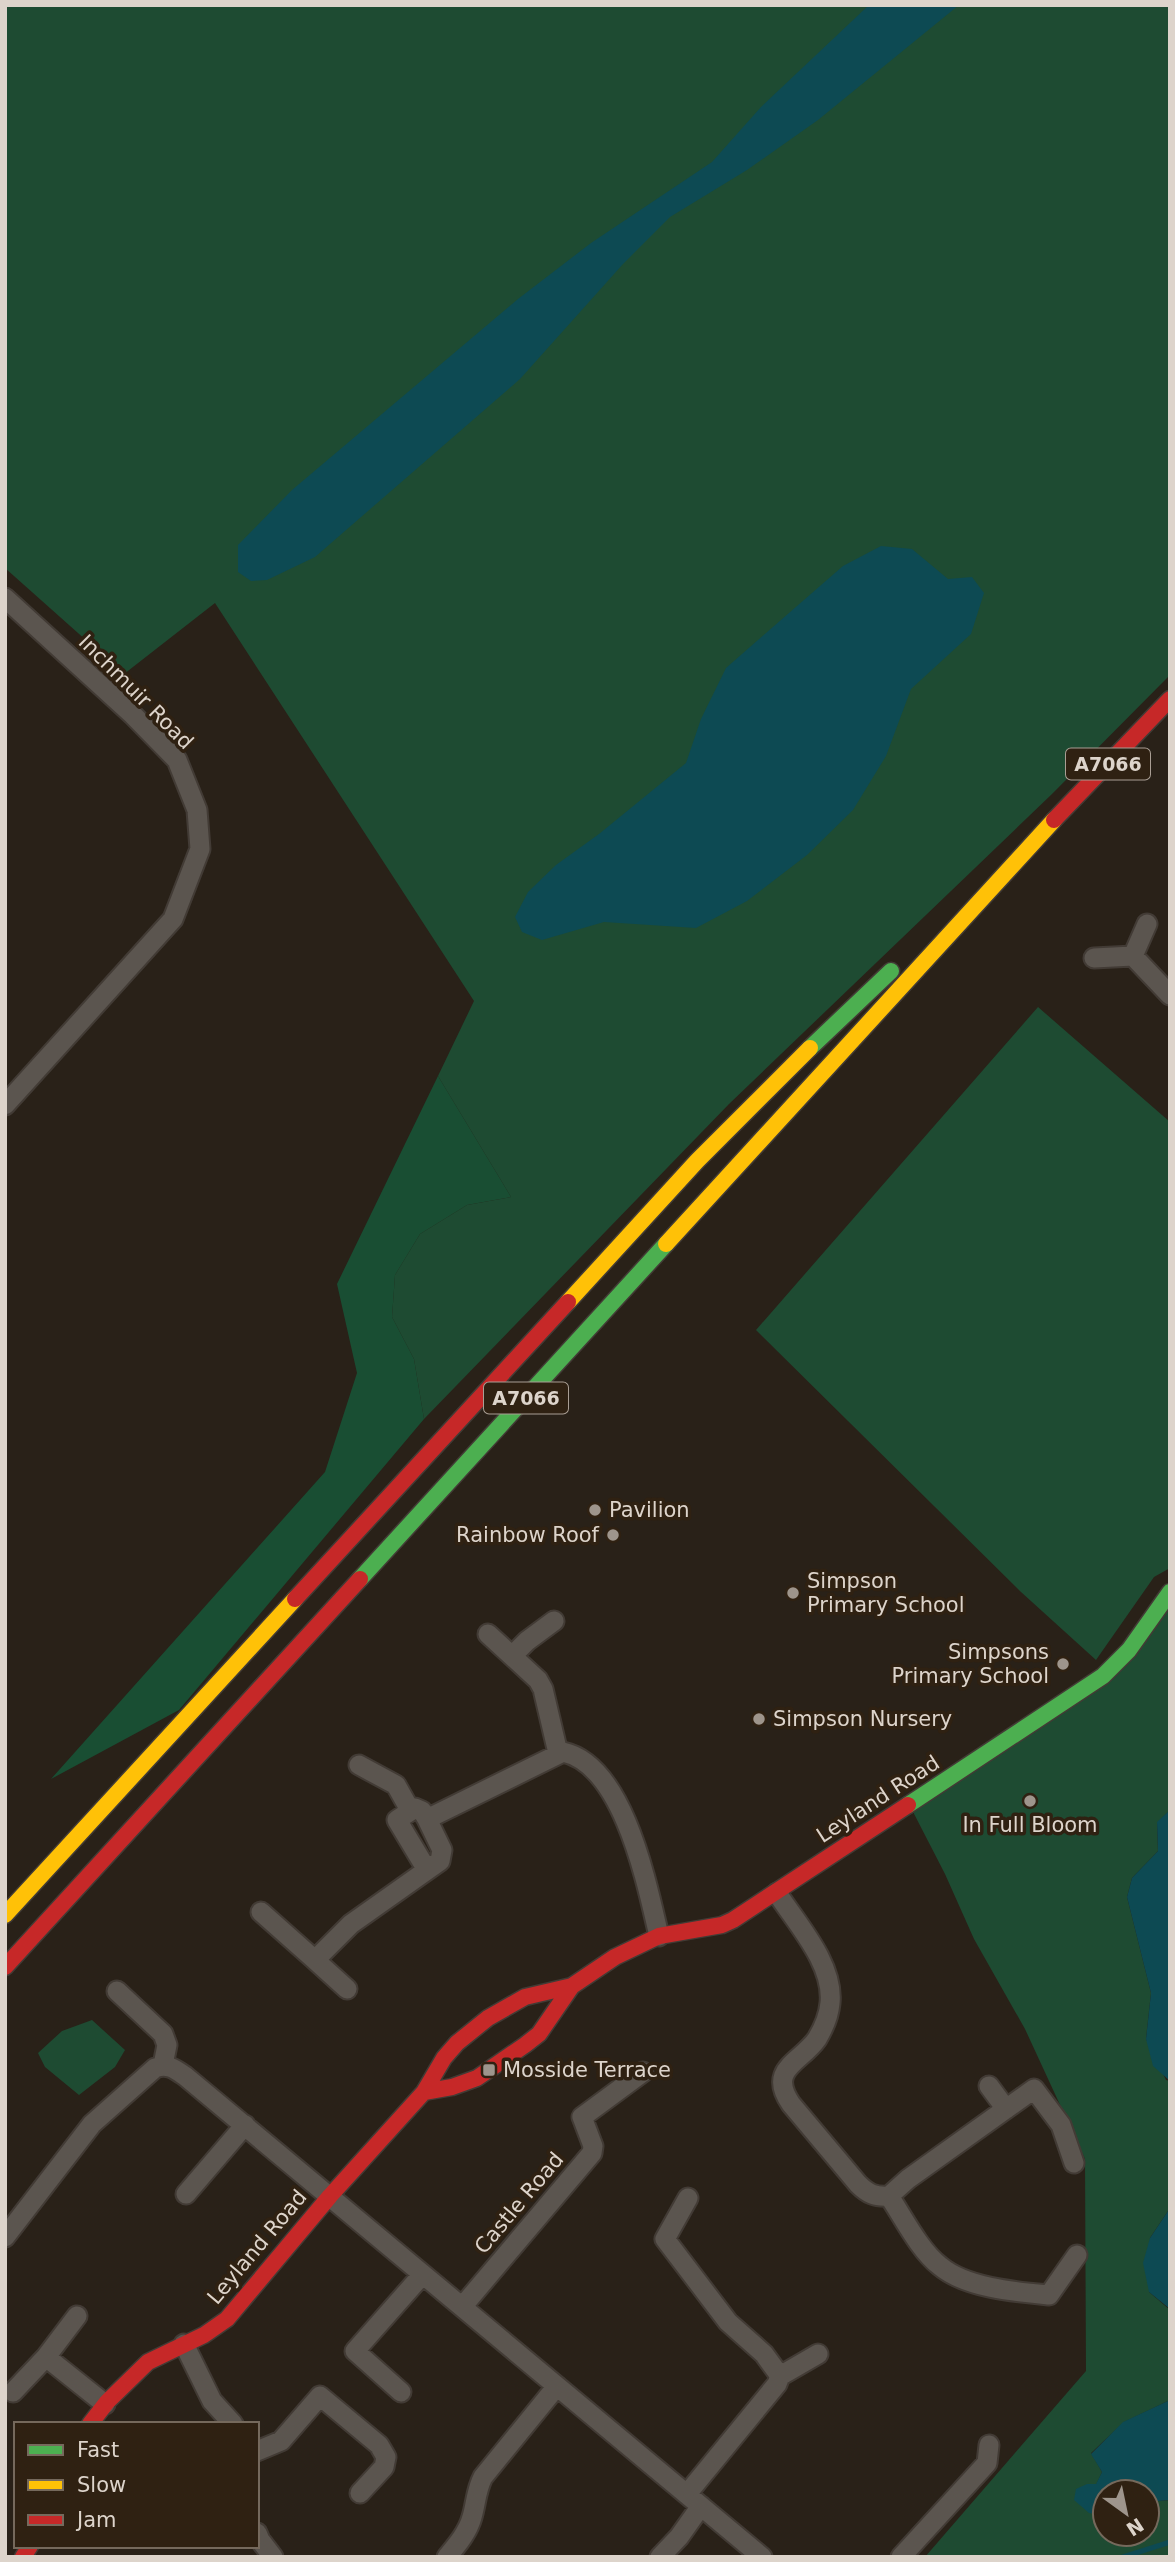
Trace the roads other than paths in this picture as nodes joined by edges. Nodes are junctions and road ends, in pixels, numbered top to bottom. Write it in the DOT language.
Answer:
graph roads {
  1 [pos="5,598"];
  2 [pos="1170,699"];
  3 [pos="1046,828"];
  4 [pos="1147,924"];
  5 [pos="1133,956"];
  6 [pos="1094,958"];
  7 [pos="1170,995"];
  8 [pos="5,1105"];
  9 [pos="1170,1592"];
  10 [pos="554,1621"];
  11 [pos="488,1634"];
  12 [pos="512,1656"];
  13 [pos="558,1753"];
  14 [pos="359,1765"];
  15 [pos="418,1815"];
  16 [pos="427,1870"];
  17 [pos="777,1893"];
  18 [pos="261,1912"];
  19 [pos="5,1915"];
  20 [pos="659,1936"];
  21 [pos="315,1960"];
  22 [pos="5,1967"];
  23 [pos="572,1986"];
  24 [pos="346,1989"];
  25 [pos="117,1991"];
  26 [pos="163,2065"];
  27 [pos="643,2072"];
  28 [pos="989,2086"];
  29 [pos="424,2092"];
  30 [pos="1006,2109"];
  31 [pos="244,2125"];
  32 [pos="1074,2163"];
  33 [pos="186,2194"];
  34 [pos="330,2196"];
  35 [pos="889,2196"];
  36 [pos="688,2198"];
  37 [pos="5,2237"];
  38 [pos="1077,2255"];
  39 [pos="422,2275"];
  40 [pos="462,2307"];
  41 [pos="77,2316"];
  42 [pos="184,2344"];
  43 [pos="818,2354"];
  44 [pos="46,2357"];
  45 [pos="780,2376"];
  46 [pos="557,2386"];
  47 [pos="13,2392"];
  48 [pos="401,2392"];
  49 [pos="105,2404"];
  50 [pos="92,2422"];
  51 [pos="231,2422"];
  52 [pos="989,2445"];
  53 [pos="259,2450"];
  54 [pos="359,2493"];
  55 [pos="694,2500"];
  56 [pos="259,2538"];
  57 [pos="273,2557"];
  58 [pos="447,2557"];
  59 [pos="660,2557"];
  60 [pos="762,2557"];
  61 [pos="901,2557"];
  1 -- 8 [label="street, Inchmuir Road"];
  2 -- 3 [label="main road, A7066"];
  3 -- 19 [label="main road, A7066"];
  3 -- 22 [label="main road, A7066"];
  4 -- 5 [label="street"];
  5 -- 6 [label="street"];
  5 -- 7 [label="street"];
  9 -- 17 [label="main road, Leyland Road"];
  10 -- 12 [label="street"];
  11 -- 12 [label="street"];
  12 -- 13 [label="street"];
  13 -- 15 [label="street"];
  13 -- 20 [label="street"];
  14 -- 15 [label="street"];
  15 -- 16 [label="street"];
  15 -- 16 [label="street"];
  16 -- 21 [label="street"];
  17 -- 20 [label="main road, Leyland Road"];
  17 -- 35 [label="street"];
  18 -- 21 [label="street"];
  20 -- 23 [label="main road, Leyland Road"];
  21 -- 24 [label="street"];
  23 -- 29 [label="main road, Leyland Road"];
  23 -- 29 [label="main road, Leyland Road"];
  25 -- 26 [label="street"];
  26 -- 31 [label="street"];
  26 -- 37 [label="street"];
  27 -- 40 [label="street, Castle Road"];
  28 -- 30 [label="street"];
  29 -- 34 [label="main road, Leyland Road"];
  30 -- 32 [label="street"];
  30 -- 35 [label="street"];
  31 -- 33 [label="street"];
  31 -- 34 [label="street"];
  34 -- 39 [label="street"];
  34 -- 42 [label="main road, Leyland Road"];
  35 -- 38 [label="street"];
  36 -- 45 [label="street"];
  39 -- 40 [label="street"];
  39 -- 48 [label="street"];
  40 -- 46 [label="street"];
  41 -- 44 [label="street"];
  42 -- 49 [label="main road, Leyland Road"];
  42 -- 51 [label="street"];
  43 -- 45 [label="street"];
  44 -- 47 [label="street"];
  44 -- 49 [label="street"];
  45 -- 55 [label="street"];
  46 -- 55 [label="street"];
  46 -- 58 [label="street"];
  49 -- 50 [label="main road, Leyland Road"];
  52 -- 61 [label="street"];
  53 -- 54 [label="street"];
  55 -- 59 [label="street"];
  55 -- 60 [label="street"];
  56 -- 57 [label="street"];
}
